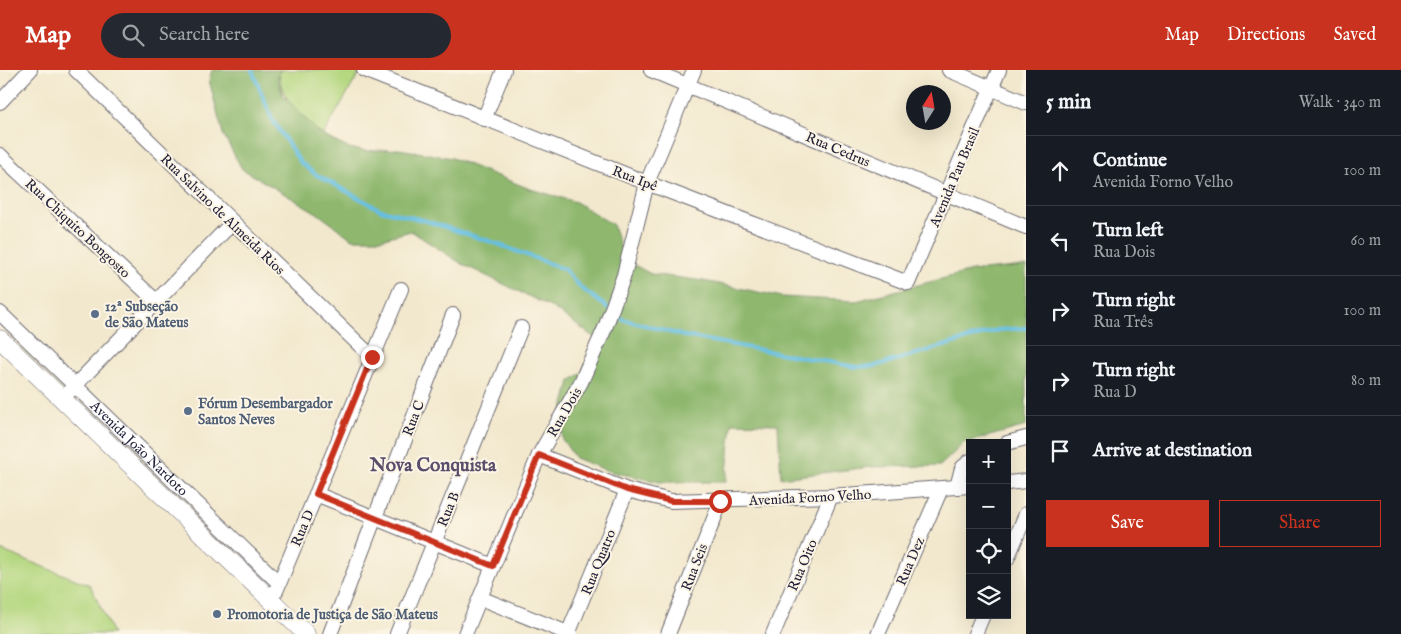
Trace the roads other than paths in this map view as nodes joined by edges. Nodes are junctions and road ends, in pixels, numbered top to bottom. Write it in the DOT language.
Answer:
graph roads {
  1 [pos="30,70"];
  2 [pos="76,70"];
  3 [pos="363,70"];
  4 [pos="504,70"];
  5 [pos="651,70"];
  6 [pos="694,70"];
  7 [pos="949,70"];
  8 [pos="999,70"];
  9 [pos="688,85"];
  10 [pos="992,88"];
  11 [pos="0,102"];
  12 [pos="1026,103"];
  13 [pos="484,119"];
  14 [pos="0,155"];
  15 [pos="647,183"];
  16 [pos="947,194"];
  17 [pos="232,223"];
  18 [pos="1026,227"];
  19 [pos="908,283"];
  20 [pos="401,289"];
  21 [pos="156,301"];
  22 [pos="0,313"];
  23 [pos="453,314"];
  24 [pos="521,328"];
  25 [pos="0,339"];
  26 [pos="372,357"];
  27 [pos="75,384"];
  28 [pos="63,398"];
  29 [pos="1026,438"];
  30 [pos="1011,442"];
  31 [pos="539,455"];
  32 [pos="966,464"];
  33 [pos="1026,481"];
  34 [pos="1011,482"];
  35 [pos="964,487"];
  36 [pos="941,489"];
  37 [pos="627,490"];
  38 [pos="316,494"];
  39 [pos="831,496"];
  40 [pos="720,501"];
  41 [pos="1026,514"];
  42 [pos="375,517"];
  43 [pos="435,542"];
  44 [pos="1011,550"];
  45 [pos="493,566"];
  46 [pos="279,583"];
  47 [pos="480,598"];
  48 [pos="271,601"];
  49 [pos="982,619"];
  50 [pos="298,631"];
  51 [pos="330,634"];
  52 [pos="397,634"];
  53 [pos="465,634"];
  54 [pos="569,634"];
  55 [pos="668,634"];
  56 [pos="773,634"];
  57 [pos="878,634"];
  58 [pos="976,634"];
  1 -- 11 [label="street"];
  2 -- 17 [label="street, Rua Salvino de Almeida Rios"];
  3 -- 13 [label="street, Rua Ipê"];
  4 -- 13 [label="street"];
  5 -- 9 [label="street, Rua Cedrus"];
  6 -- 9 [label="street"];
  7 -- 10 [label="street"];
  8 -- 10 [label="street, Avenida Pau Brasil"];
  9 -- 15 [label="street"];
  9 -- 16 [label="street, Rua Cedrus"];
  10 -- 12 [label="street"];
  10 -- 16 [label="street, Avenida Pau Brasil"];
  13 -- 15 [label="street, Rua Ipê"];
  14 -- 21 [label="street, Rua Chiquito Bongosto"];
  15 -- 19 [label="street, Rua Ipê"];
  15 -- 31 [label="street, Rua Dois"];
  16 -- 18 [label="street, Rua Cedrus"];
  16 -- 19 [label="street, Avenida Pau Brasil"];
  17 -- 21 [label="street"];
  17 -- 26 [label="street, Rua Salvino de Almeida Rios"];
  20 -- 26 [label="street, Rua D"];
  21 -- 27 [label="street"];
  22 -- 27 [label="street, Avenida João Nardoto"];
  23 -- 42 [label="street, Rua C"];
  24 -- 43 [label="street, Rua B"];
  25 -- 28 [label="street, Avenida João Nardoto"];
  26 -- 38 [label="street, Rua D"];
  27 -- 28 [label="street"];
  27 -- 46 [label="street, Avenida João Nardoto"];
  28 -- 48 [label="street, Avenida João Nardoto"];
  29 -- 30 [label="street"];
  31 -- 37 [label="street, Avenida Forno Velho"];
  31 -- 45 [label="street, Rua Dois"];
  32 -- 35 [label="street"];
  33 -- 34 [label="street"];
  35 -- 36 [label="street, Avenida Forno Velho"];
  36 -- 39 [label="street, Avenida Forno Velho"];
  36 -- 57 [label="street, Rua Dez"];
  37 -- 40 [label="street, Avenida Forno Velho"];
  37 -- 54 [label="street, Rua Quatro"];
  38 -- 42 [label="street"];
  38 -- 46 [label="street, Rua D"];
  39 -- 40 [label="street, Avenida Forno Velho"];
  39 -- 56 [label="street, Rua Oito"];
  40 -- 55 [label="street, Rua Seis"];
  41 -- 44 [label="street"];
  42 -- 43 [label="street"];
  42 -- 51 [label="street, Rua C"];
  43 -- 45 [label="street"];
  43 -- 52 [label="street, Rua B"];
  45 -- 47 [label="street, Rua Dois"];
  46 -- 48 [label="street, Rua D"];
  47 -- 53 [label="street, Rua Dois"];
  47 -- 54 [label="street"];
  48 -- 50 [label="street, Avenida João Nardoto"];
  49 -- 58 [label="street"];
}
